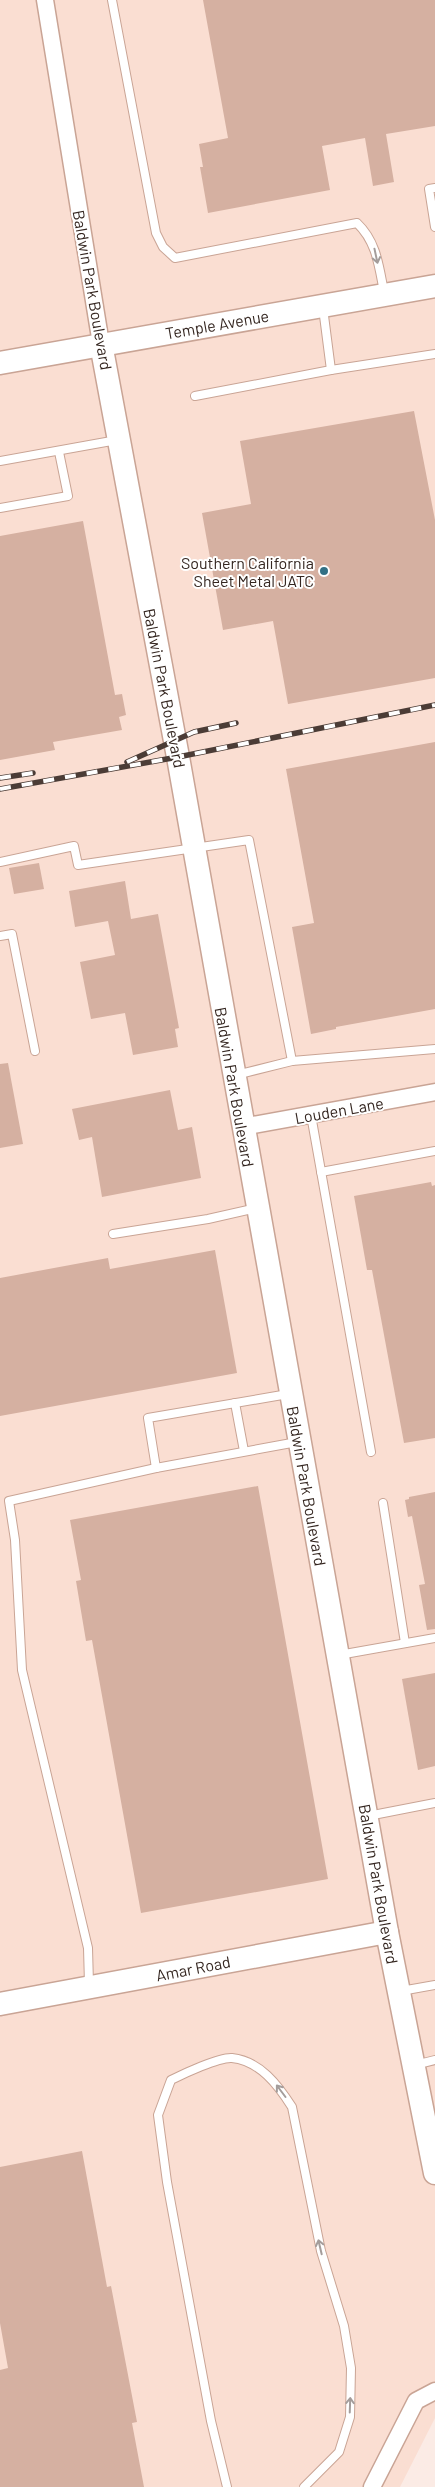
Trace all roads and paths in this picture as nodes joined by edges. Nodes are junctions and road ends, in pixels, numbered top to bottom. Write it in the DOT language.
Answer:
graph roads {
  1 [pos="45,0"];
  2 [pos="112,0"];
  3 [pos="435,188"];
  4 [pos="435,227"];
  5 [pos="435,286"];
  6 [pos="384,294"];
  7 [pos="323,306"];
  8 [pos="101,344"];
  9 [pos="435,354"];
  10 [pos="0,363"];
  11 [pos="331,370"];
  12 [pos="195,396"];
  13 [pos="119,440"];
  14 [pos="59,452"];
  15 [pos="0,461"];
  16 [pos="0,508"];
  17 [pos="193,847"];
  18 [pos="0,862"];
  19 [pos="0,936"];
  20 [pos="435,1049"];
  21 [pos="35,1051"];
  22 [pos="292,1061"];
  23 [pos="233,1076"];
  24 [pos="435,1092"];
  25 [pos="311,1115"];
  26 [pos="242,1127"];
  27 [pos="435,1151"];
  28 [pos="321,1172"];
  29 [pos="257,1208"];
  30 [pos="113,1234"];
  31 [pos="290,1393"];
  32 [pos="236,1403"];
  33 [pos="299,1442"];
  34 [pos="244,1451"];
  35 [pos="371,1452"];
  36 [pos="156,1468"];
  37 [pos="9,1501"];
  38 [pos="0,1502"];
  39 [pos="383,1503"];
  40 [pos="435,1638"];
  41 [pos="405,1643"];
  42 [pos="337,1655"];
  43 [pos="435,1803"];
  44 [pos="366,1816"];
  45 [pos="387,1932"];
  46 [pos="435,1985"];
  47 [pos="89,1987"];
  48 [pos="398,1991"];
  49 [pos="0,2004"];
  50 [pos="435,2060"];
  51 [pos="413,2065"];
  52 [pos="430,2119"];
  53 [pos="435,2173"];
  54 [pos="435,2391"];
  55 [pos="227,2487"];
  56 [pos="304,2487"];
  57 [pos="372,2487"];
  1 -- 8 [label="street, Baldwin Park Boulevard"];
  2 -- 6 [label="lane, one-way"];
  3 -- 4 [label="lane"];
  5 -- 6 [label="main road, Temple Avenue"];
  6 -- 7 [label="main road, Temple Avenue"];
  7 -- 8 [label="main road, Temple Avenue"];
  7 -- 11 [label="lane"];
  8 -- 10 [label="main road, Temple Avenue"];
  8 -- 13 [label="main road, Baldwin Park Boulevard"];
  9 -- 11 [label="lane"];
  11 -- 12 [label="lane"];
  13 -- 14 [label="lane"];
  13 -- 17 [label="main road, Baldwin Park Boulevard"];
  14 -- 15 [label="lane"];
  14 -- 16 [label="lane"];
  17 -- 18 [label="lane"];
  17 -- 22 [label="lane"];
  17 -- 23 [label="main road, Baldwin Park Boulevard"];
  19 -- 21 [label="lane"];
  20 -- 22 [label="lane"];
  22 -- 23 [label="lane"];
  23 -- 26 [label="main road, Baldwin Park Boulevard"];
  24 -- 25 [label="street, Louden Lane"];
  25 -- 26 [label="street, Louden Lane"];
  25 -- 28 [label="lane"];
  26 -- 29 [label="main road, Baldwin Park Boulevard"];
  27 -- 28 [label="lane"];
  28 -- 35 [label="lane"];
  29 -- 30 [label="lane"];
  29 -- 31 [label="main road, Baldwin Park Boulevard"];
  31 -- 32 [label="lane"];
  31 -- 33 [label="main road, Baldwin Park Boulevard"];
  32 -- 34 [label="lane"];
  32 -- 36 [label="lane"];
  33 -- 34 [label="lane"];
  33 -- 42 [label="main road, Baldwin Park Boulevard"];
  34 -- 36 [label="lane"];
  36 -- 37 [label="lane"];
  37 -- 38 [label="lane"];
  37 -- 47 [label="lane"];
  39 -- 41 [label="lane"];
  40 -- 41 [label="lane"];
  41 -- 42 [label="lane"];
  42 -- 44 [label="main road, Baldwin Park Boulevard"];
  43 -- 44 [label="lane"];
  44 -- 45 [label="main road, Baldwin Park Boulevard"];
  45 -- 47 [label="main road, Amar Road"];
  45 -- 48 [label="main road, Baldwin Park Boulevard"];
  46 -- 48 [label="lane"];
  47 -- 49 [label="main road, Amar Road"];
  48 -- 51 [label="main road, Baldwin Park Boulevard"];
  50 -- 51 [label="lane"];
  51 -- 52 [label="main road, Baldwin Park Boulevard"];
  52 -- 53 [label="main road, Baldwin Park Boulevard"];
  54 -- 57 [label="street"];
  56 -- 55 [label="lane, one-way"];
}
